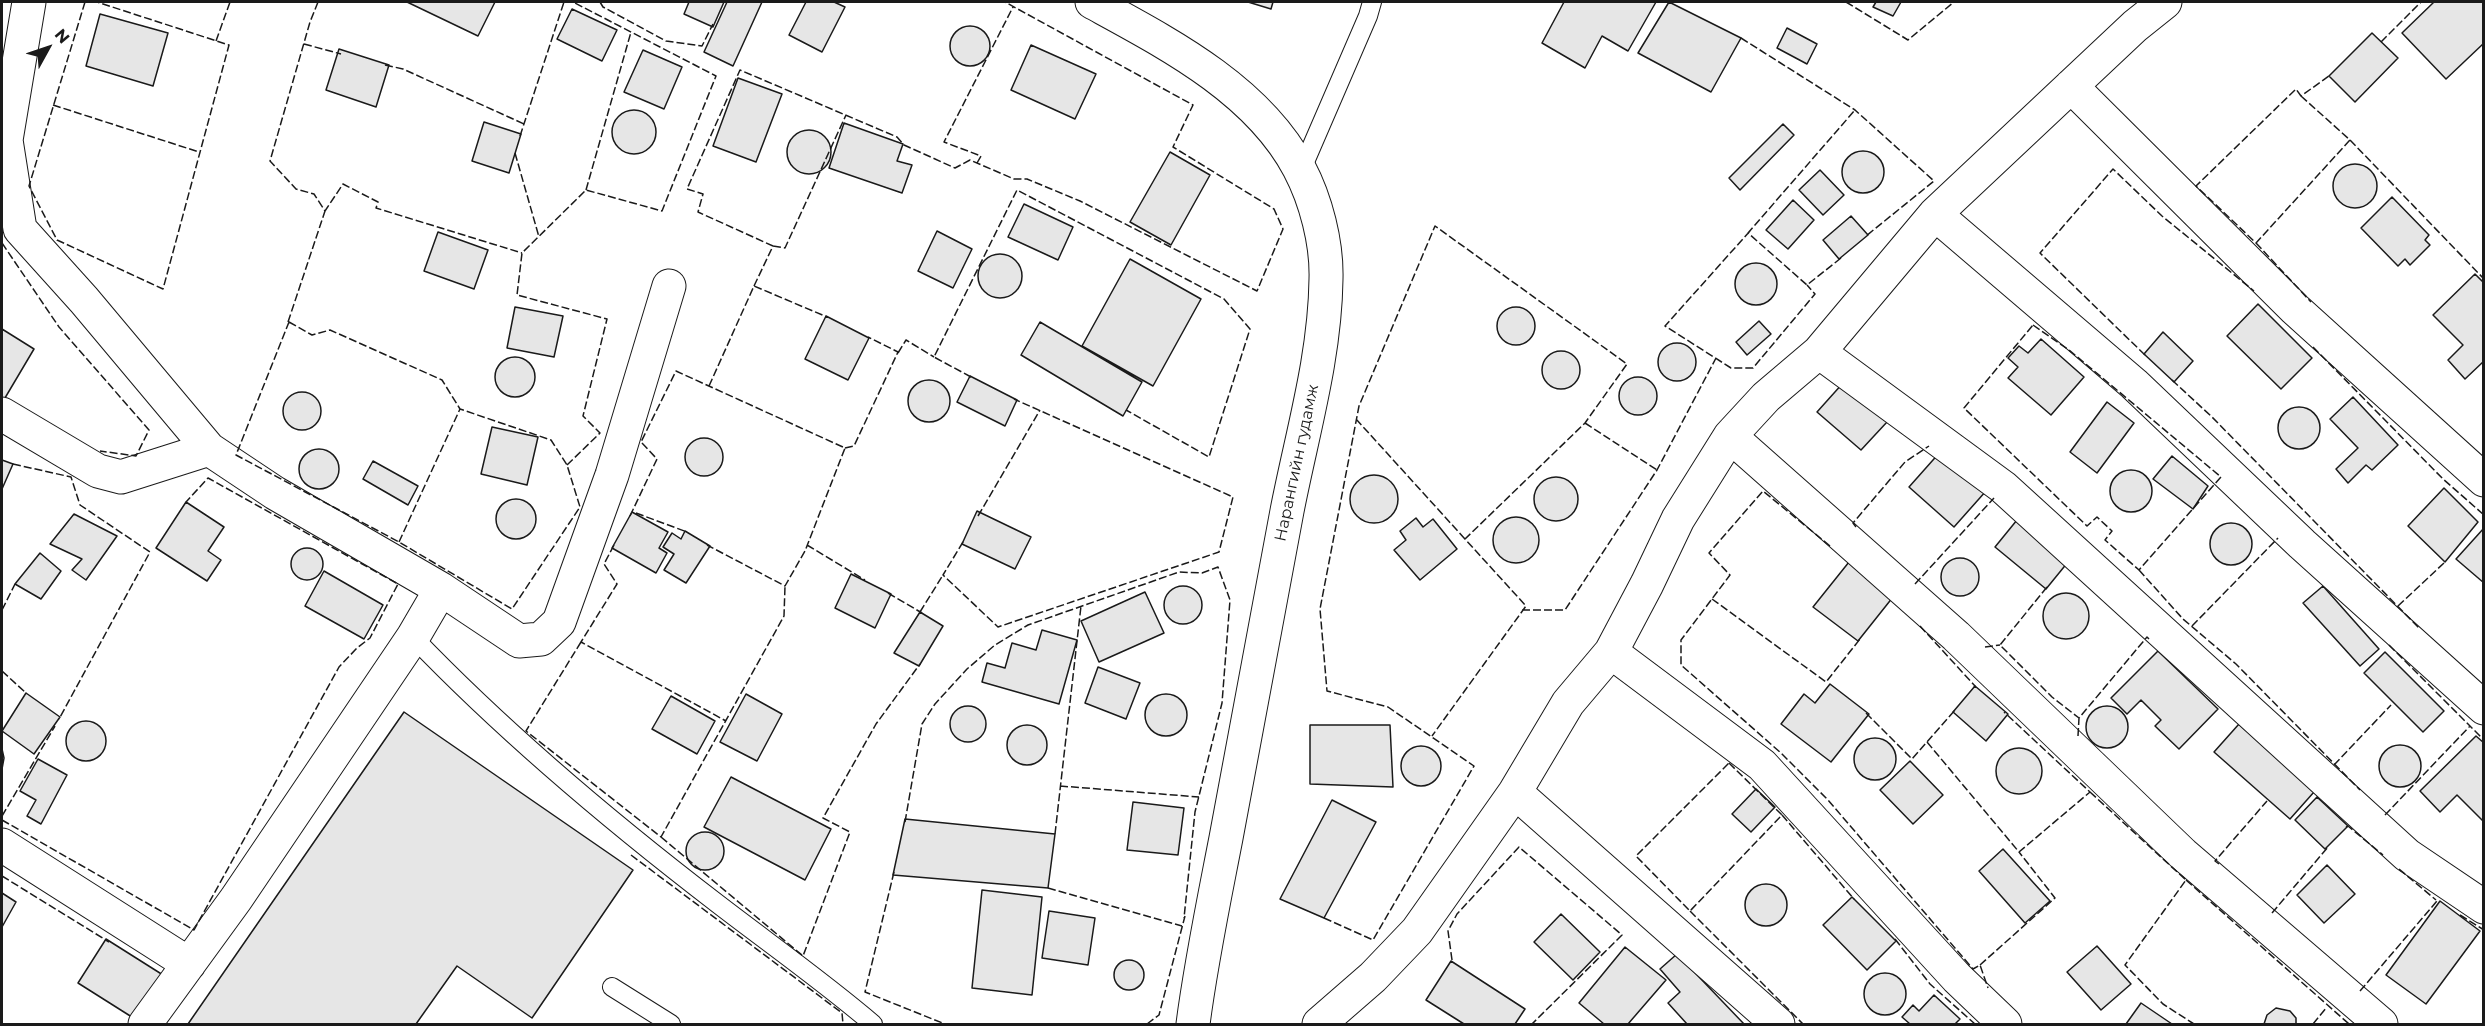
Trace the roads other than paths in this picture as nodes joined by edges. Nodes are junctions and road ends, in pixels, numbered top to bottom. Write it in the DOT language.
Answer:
graph roads {
  1 [pos="29,2"];
  2 [pos="1092,2"];
  3 [pos="1372,2"];
  4 [pos="2165,2"];
  5 [pos="2071,86"];
  6 [pos="1301,171"];
  7 [pos="1935,214"];
  8 [pos="669,286"];
  9 [pos="1819,352"];
  10 [pos="2,414"];
  11 [pos="1730,436"];
  12 [pos="208,449"];
  13 [pos="2484,480"];
  14 [pos="441,590"];
  15 [pos="413,637"];
  16 [pos="1611,652"];
  17 [pos="2484,708"];
  18 [pos="1515,792"];
  19 [pos="2,846"];
  20 [pos="2484,907"];
  21 [pos="189,964"];
  22 [pos="612,987"];
  23 [pos="145,1024"];
  24 [pos="671,1024"];
  25 [pos="873,1024"];
  26 [pos="1193,1024"];
  27 [pos="1319,1024"];
  28 [pos="1778,1024"];
  29 [pos="2005,1024"];
  30 [pos="2381,1024"];
  1 -- 12 [label="street"];
  2 -- 6 [label="street, Нарангийн гудамж"];
  3 -- 6 [label="lane"];
  4 -- 5 [label="street"];
  5 -- 7 [label="street"];
  5 -- 13 [label="street"];
  6 -- 26 [label="street, Нарангийн гудамж"];
  7 -- 9 [label="street"];
  7 -- 17 [label="street"];
  8 -- 14 [label="street"];
  9 -- 11 [label="street"];
  9 -- 20 [label="street"];
  10 -- 12 [label="street"];
  11 -- 16 [label="street"];
  11 -- 30 [label="street"];
  12 -- 14 [label="street"];
  14 -- 15 [label="street"];
  15 -- 21 [label="street"];
  15 -- 25 [label="lane"];
  16 -- 18 [label="street"];
  16 -- 29 [label="street"];
  18 -- 27 [label="street"];
  18 -- 28 [label="street"];
  19 -- 21 [label="street"];
  21 -- 23 [label="street"];
  22 -- 24 [label="lane"];
}
